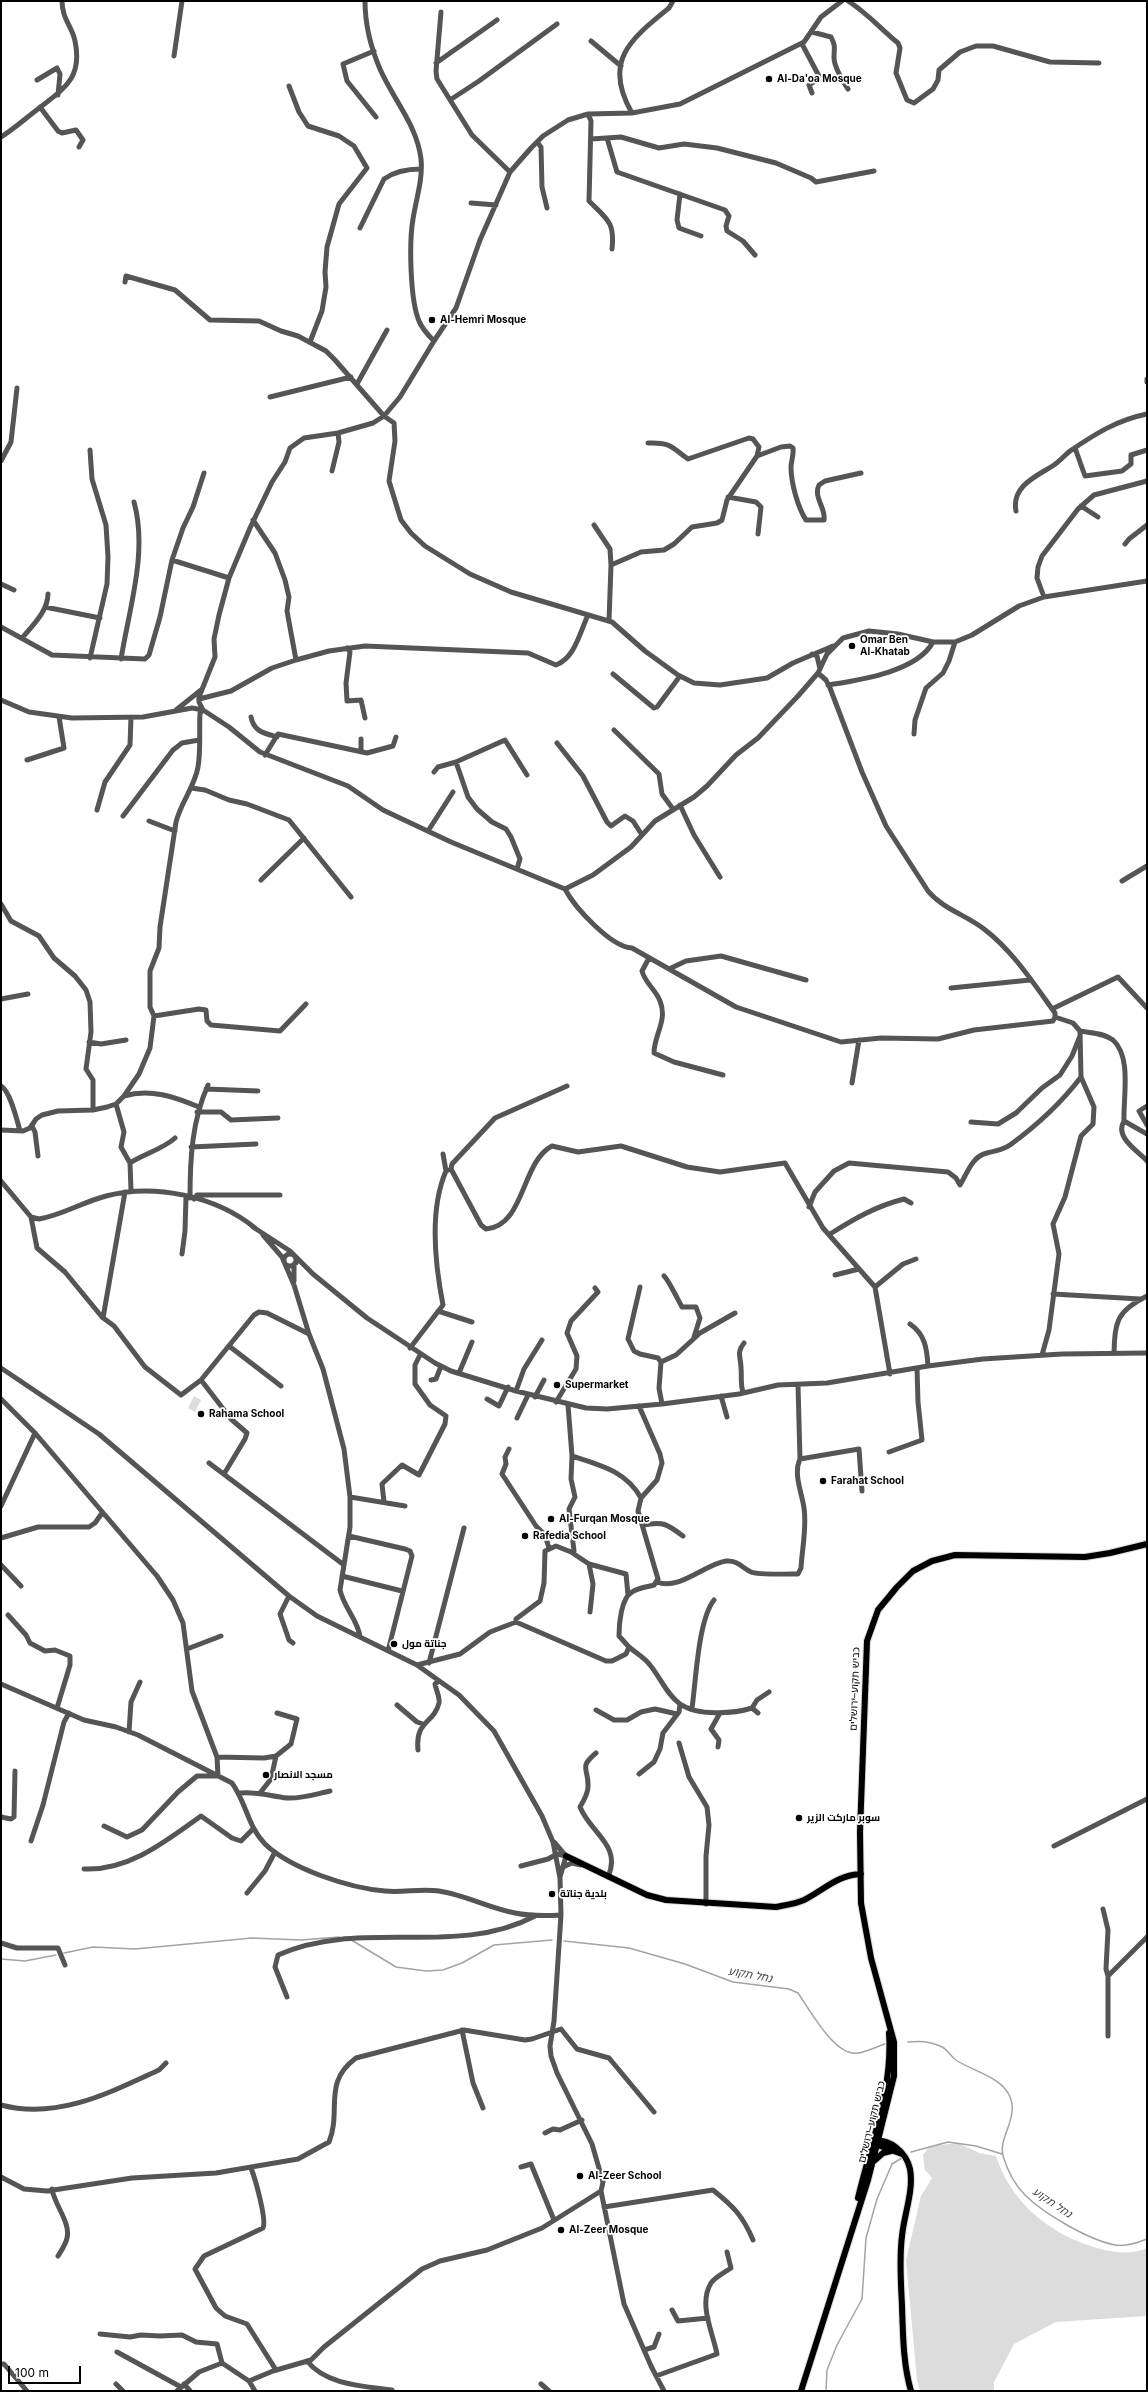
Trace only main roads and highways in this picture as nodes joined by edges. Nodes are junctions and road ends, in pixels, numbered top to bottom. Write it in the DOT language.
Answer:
graph roads {
  1 [pos="1146,1545"];
  2 [pos="566,1856"];
  3 [pos="860,1874"];
  4 [pos="876,2142"];
  5 [pos="892,2150"];
  6 [pos="903,2155"];
  7 [pos="872,2164"];
  8 [pos="849,2236"];
  9 [pos="801,2391"];
  10 [pos="911,2391"];
  1 -- 3 [label="main road, כביש תקוע–ירושלים"];
  2 -- 3 [label="main road"];
  3 -- 4 [label="main road, כביש תקוע–ירושלים"];
  4 -- 5 [label="main road"];
  4 -- 6 [label="main road"];
  4 -- 7 [label="main road, כביש תקוע–ירושלים"];
  4 -- 8 [label="main road, כביש תקוע–ירושלים"];
  5 -- 6 [label="main road"];
  5 -- 7 [label="main road"];
  6 -- 10 [label="main road"];
  7 -- 8 [label="main road, כביש תקוע–ירושלים"];
  8 -- 9 [label="main road, כביש תקוע–ירושלים"];
}
